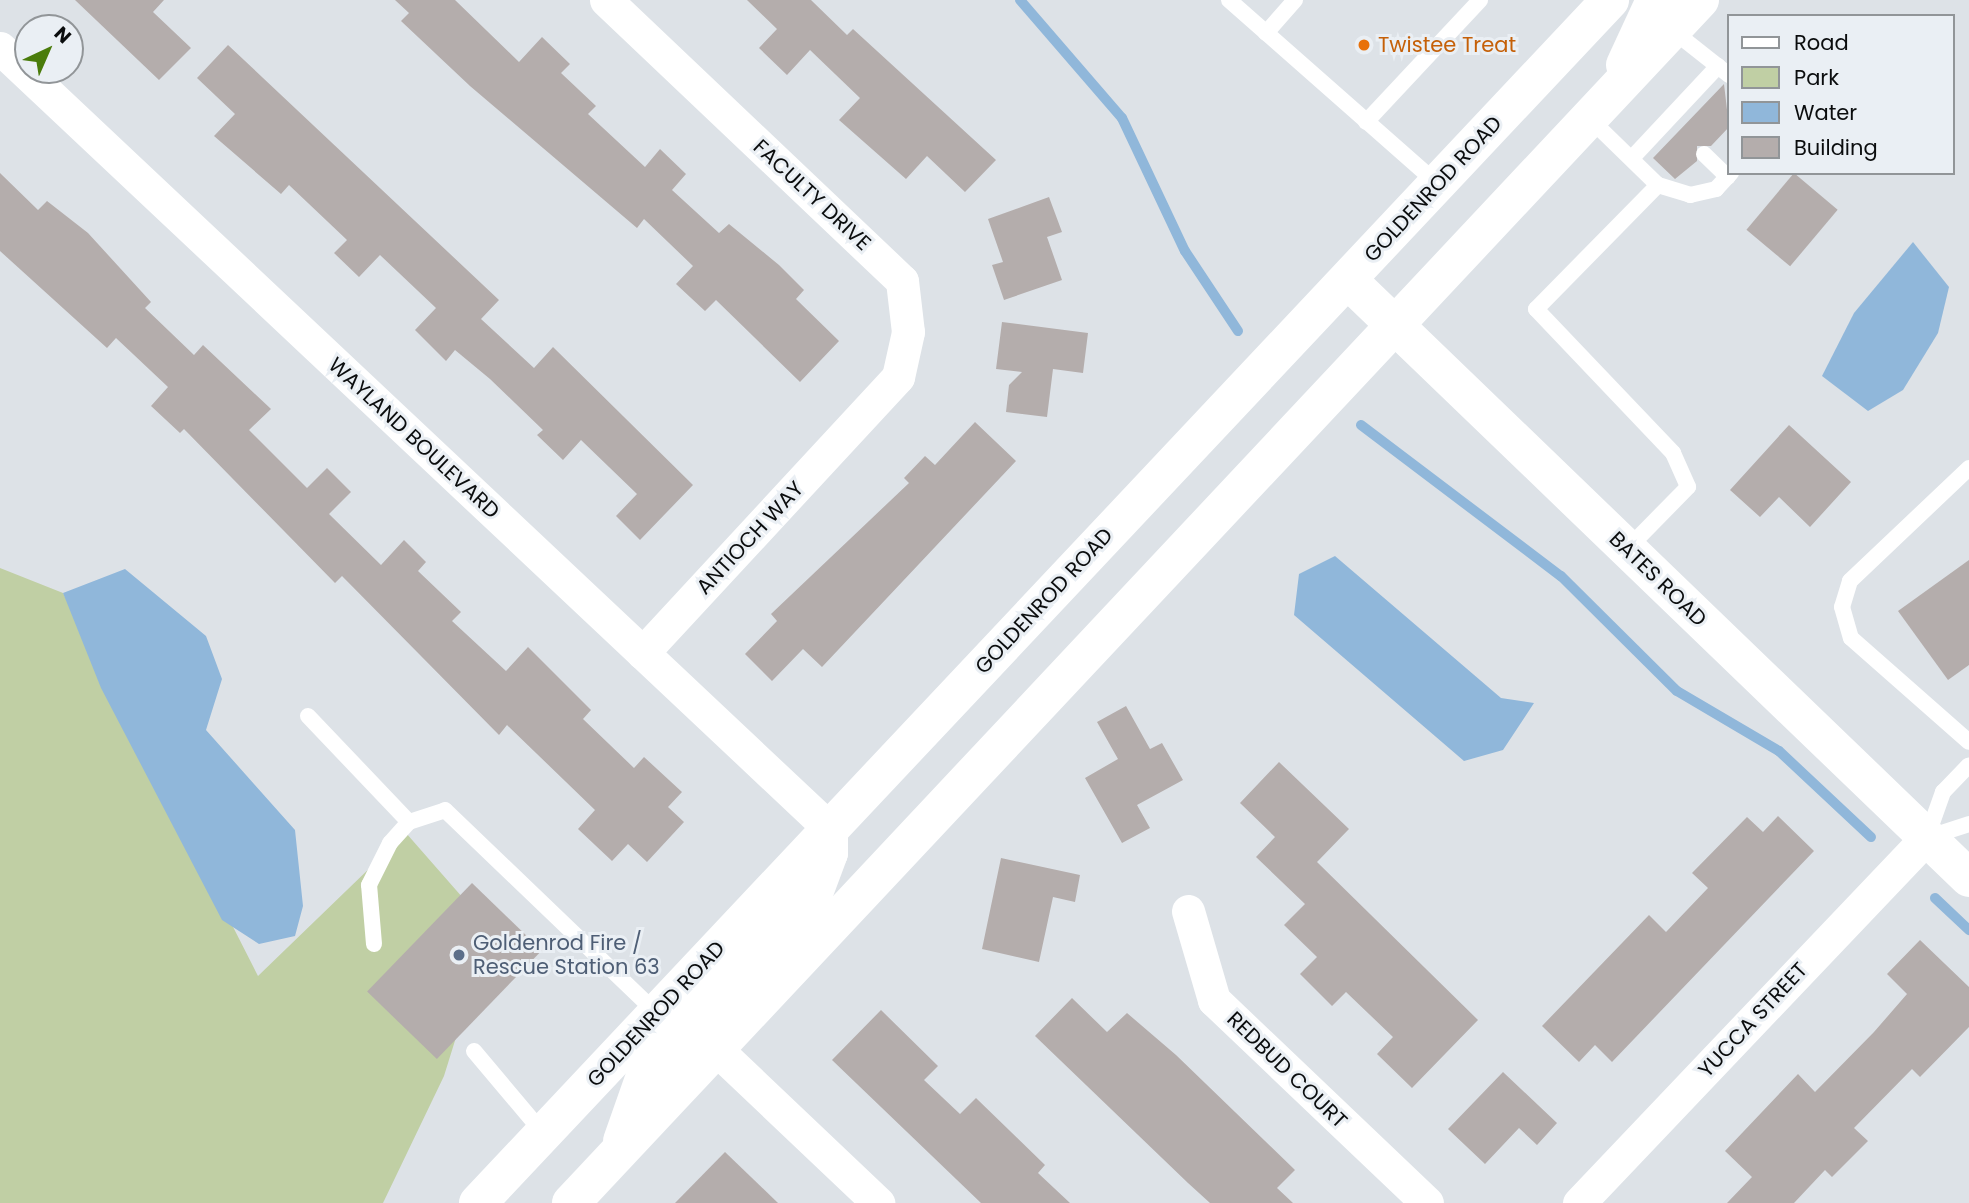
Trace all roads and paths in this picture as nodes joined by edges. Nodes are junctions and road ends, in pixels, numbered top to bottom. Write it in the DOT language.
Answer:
graph roads {
  1 [pos="606,0"];
  2 [pos="1229,0"];
  3 [pos="1295,0"];
  4 [pos="1480,0"];
  5 [pos="1611,0"];
  6 [pos="1700,0"];
  7 [pos="1664,15"];
  8 [pos="1266,33"];
  9 [pos="1,52"];
  10 [pos="1723,71"];
  11 [pos="1600,107"];
  12 [pos="1366,122"];
  13 [pos="1704,154"];
  14 [pos="1632,158"];
  15 [pos="1728,173"];
  16 [pos="1730,175"];
  17 [pos="1438,184"];
  18 [pos="1658,185"];
  19 [pos="1348,280"];
  20 [pos="1395,325"];
  21 [pos="858,422"];
  22 [pos="1969,468"];
  23 [pos="1627,549"];
  24 [pos="642,653"];
  25 [pos="308,716"];
  26 [pos="1969,742"];
  27 [pos="1969,765"];
  28 [pos="409,822"];
  29 [pos="1969,824"];
  30 [pos="829,828"];
  31 [pos="1927,837"];
  32 [pos="1969,878"];
  33 [pos="1188,911"];
  34 [pos="374,944"];
  35 [pos="657,1013"];
  36 [pos="716,1049"];
  37 [pos="474,1051"];
  38 [pos="544,1134"];
  39 [pos="618,1153"];
  40 [pos="478,1203"];
  41 [pos="571,1203"];
  42 [pos="878,1203"];
  43 [pos="1427,1203"];
  44 [pos="1579,1203"];
  1 -- 21 [label="street, FACULTY DRIVE"];
  2 -- 8 [label="lane"];
  3 -- 8 [label="lane"];
  4 -- 12 [label="lane"];
  5 -- 17 [label="main road, GOLDENROD ROAD"];
  6 -- 7 [label="main road"];
  7 -- 10 [label="lane"];
  7 -- 11 [label="main road"];
  8 -- 12 [label="lane"];
  9 -- 24 [label="street, WAYLAND BOULEVARD"];
  10 -- 14 [label="lane"];
  11 -- 14 [label="lane"];
  11 -- 20 [label="main road"];
  12 -- 17 [label="lane"];
  13 -- 15 [label="lane"];
  14 -- 18 [label="lane"];
  16 -- 18 [label="lane"];
  17 -- 19 [label="main road, GOLDENROD ROAD"];
  18 -- 23 [label="lane"];
  19 -- 20 [label="main road, BATES ROAD"];
  19 -- 30 [label="main road, GOLDENROD ROAD"];
  20 -- 23 [label="main road, BATES ROAD"];
  20 -- 36 [label="main road"];
  21 -- 24 [label="street, ANTIOCH WAY"];
  22 -- 26 [label="lane"];
  23 -- 31 [label="main road, BATES ROAD"];
  24 -- 30 [label="street, WAYLAND BOULEVARD"];
  25 -- 28 [label="lane"];
  27 -- 31 [label="lane"];
  28 -- 34 [label="lane"];
  28 -- 35 [label="lane"];
  29 -- 31 [label="lane"];
  30 -- 35 [label="main road, GOLDENROD ROAD"];
  30 -- 39 [label="main road"];
  31 -- 32 [label="main road, BATES ROAD"];
  31 -- 44 [label="street, YUCCA STREET"];
  33 -- 43 [label="street, REDBUD COURT"];
  35 -- 38 [label="main road, GOLDENROD ROAD"];
  36 -- 39 [label="main road"];
  36 -- 42 [label="street"];
  37 -- 38 [label="lane"];
  38 -- 40 [label="main road, GOLDENROD ROAD"];
  39 -- 41 [label="main road"];
}
